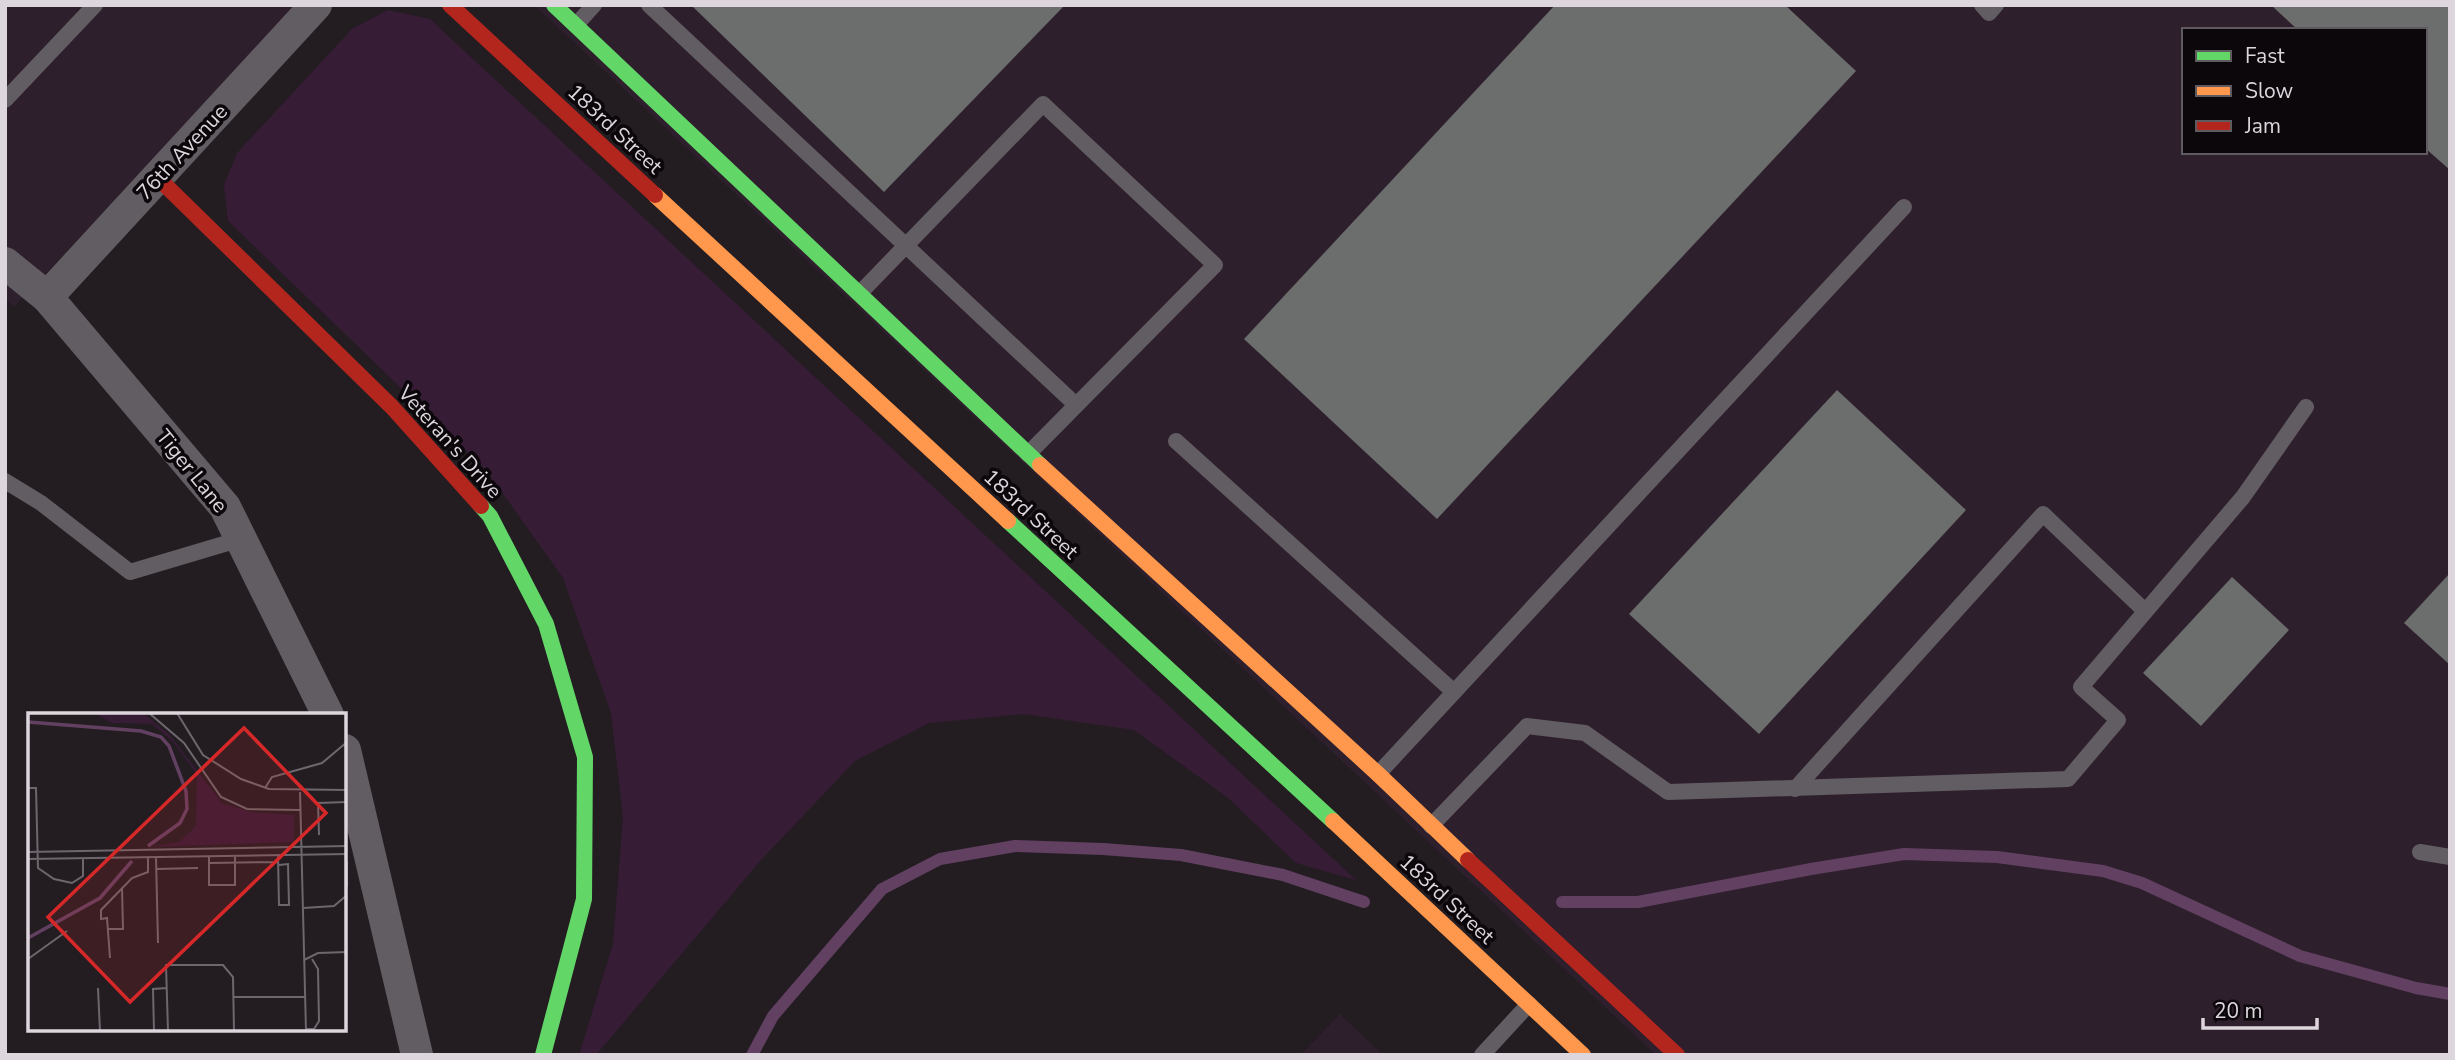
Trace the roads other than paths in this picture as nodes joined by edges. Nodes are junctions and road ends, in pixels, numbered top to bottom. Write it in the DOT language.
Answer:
graph roads {
  1 [pos="95,5"];
  2 [pos="316,5"];
  3 [pos="450,5"];
  4 [pos="554,5"];
  5 [pos="594,5"];
  6 [pos="649,5"];
  7 [pos="1982,5"];
  8 [pos="1996,5"];
  9 [pos="576,25"];
  10 [pos="5,100"];
  11 [pos="158,178"];
  12 [pos="1904,207"];
  13 [pos="906,244"];
  14 [pos="5,263"];
  15 [pos="860,293"];
  16 [pos="47,297"];
  17 [pos="1076,405"];
  18 [pos="2306,407"];
  19 [pos="1176,441"];
  20 [pos="1028,454"];
  21 [pos="5,481"];
  22 [pos="241,539"];
  23 [pos="2145,611"];
  24 [pos="1454,692"];
  25 [pos="327,713"];
  26 [pos="346,754"];
  27 [pos="1378,774"];
  28 [pos="1795,789"];
  29 [pos="1431,826"];
  30 [pos="2420,852"];
  31 [pos="2450,857"];
  32 [pos="1529,1004"];
  33 [pos="417,1055"];
  34 [pos="543,1055"];
  35 [pos="1482,1055"];
  36 [pos="1583,1055"];
  37 [pos="1677,1055"];
  1 -- 10 [label="lane"];
  2 -- 11 [label="street, 76th Avenue"];
  3 -- 32 [label="street, 183rd Street"];
  4 -- 9 [label="street, 183rd Street"];
  5 -- 9 [label="lane"];
  6 -- 13 [label="lane"];
  7 -- 8 [label="lane"];
  9 -- 15 [label="street, 183rd Street"];
  11 -- 16 [label="street, 76th Avenue"];
  11 -- 34 [label="street, Veteran's Drive"];
  12 -- 24 [label="lane"];
  13 -- 15 [label="lane"];
  13 -- 17 [label="lane"];
  13 -- 17 [label="lane"];
  14 -- 16 [label="street, Tiger Lane"];
  15 -- 20 [label="street, 183rd Street"];
  16 -- 22 [label="street, Tiger Lane"];
  17 -- 20 [label="lane"];
  18 -- 23 [label="lane"];
  19 -- 24 [label="lane"];
  20 -- 27 [label="street, 183rd Street"];
  21 -- 22 [label="lane"];
  22 -- 25 [label="street, Tiger Lane"];
  23 -- 28 [label="lane"];
  23 -- 28 [label="lane"];
  24 -- 27 [label="lane"];
  26 -- 33 [label="street"];
  27 -- 29 [label="street, 183rd Street"];
  28 -- 29 [label="lane"];
  29 -- 37 [label="street, 183rd Street"];
  30 -- 31 [label="lane"];
  32 -- 35 [label="lane"];
  32 -- 36 [label="street, 183rd Street"];
}
